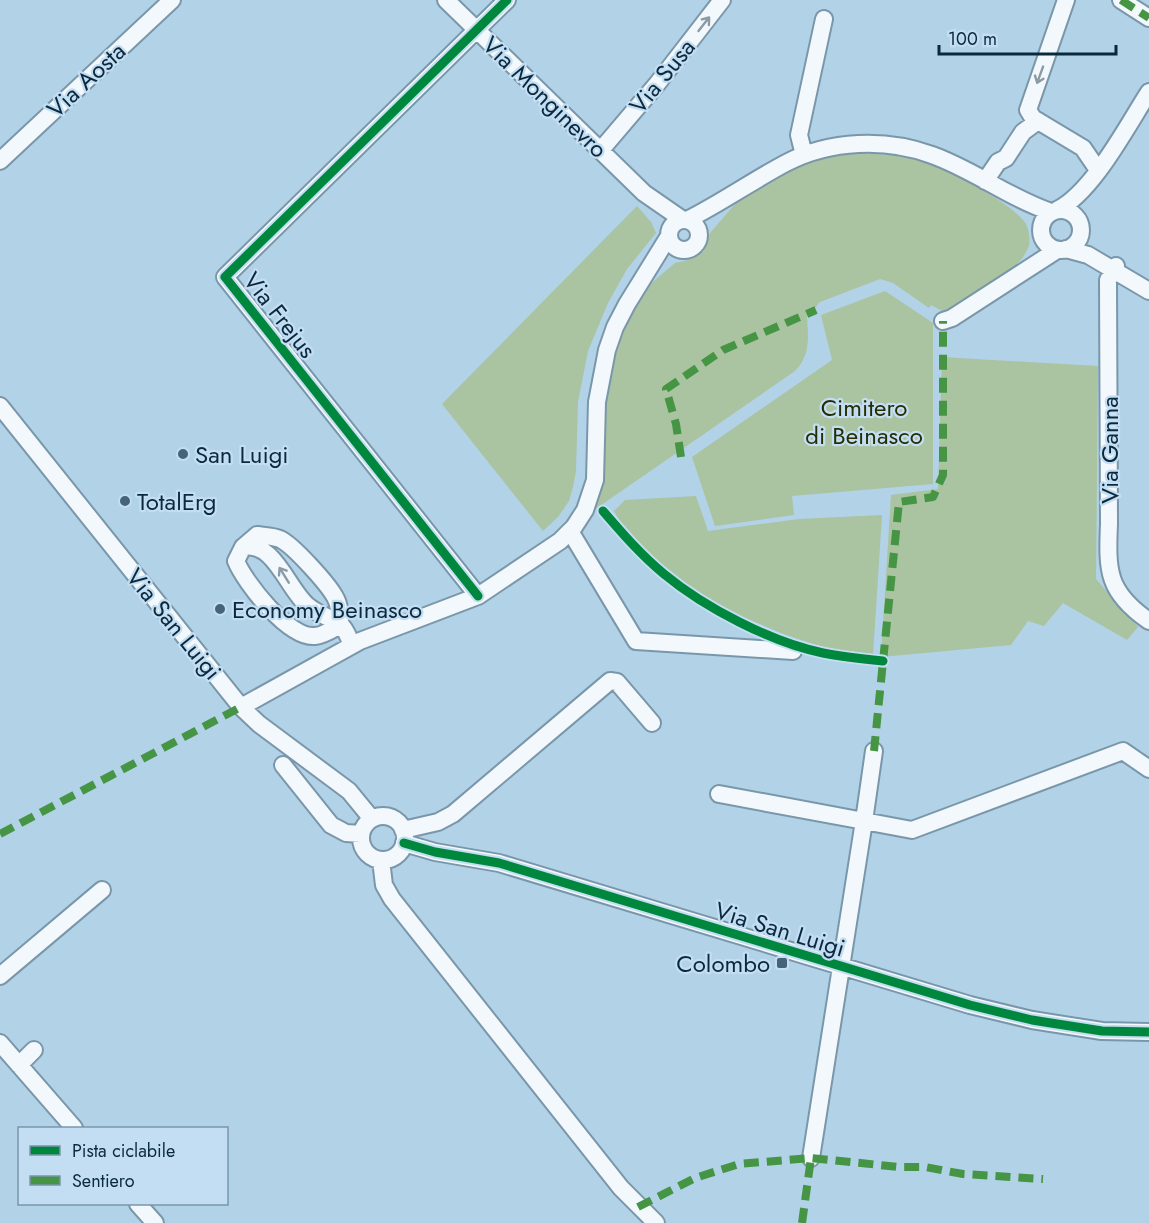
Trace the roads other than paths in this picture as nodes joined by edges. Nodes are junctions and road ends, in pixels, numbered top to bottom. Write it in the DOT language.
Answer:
graph roads {
  1 [pos="172,0"];
  2 [pos="446,0"];
  3 [pos="507,0"];
  4 [pos="722,0"];
  5 [pos="1066,0"];
  6 [pos="1121,0"];
  7 [pos="1149,18"];
  8 [pos="824,19"];
  9 [pos="477,31"];
  10 [pos="1149,92"];
  11 [pos="1038,121"];
  12 [pos="600,151"];
  13 [pos="804,155"];
  14 [pos="0,161"];
  15 [pos="1096,174"];
  16 [pos="993,186"];
  17 [pos="644,193"];
  18 [pos="726,199"];
  19 [pos="1054,211"];
  20 [pos="685,220"];
  21 [pos="1081,228"];
  22 [pos="1041,234"];
  23 [pos="669,235"];
  24 [pos="699,235"];
  25 [pos="682,250"];
  26 [pos="1062,250"];
  27 [pos="1119,271"];
  28 [pos="1017,276"];
  29 [pos="642,279"];
  30 [pos="1149,291"];
  31 [pos="943,321"];
  32 [pos="0,406"];
  33 [pos="565,536"];
  34 [pos="243,547"];
  35 [pos="478,596"];
  36 [pos="1148,617"];
  37 [pos="340,625"];
  38 [pos="352,645"];
  39 [pos="793,651"];
  40 [pos="241,707"];
  41 [pos="652,723"];
  42 [pos="874,751"];
  43 [pos="283,765"];
  44 [pos="1149,769"];
  45 [pos="719,794"];
  46 [pos="372,819"];
  47 [pos="864,821"];
  48 [pos="361,834"];
  49 [pos="404,836"];
  50 [pos="381,860"];
  51 [pos="102,890"];
  52 [pos="840,968"];
  53 [pos="0,976"];
  54 [pos="1149,1032"];
  55 [pos="0,1043"];
  56 [pos="34,1050"];
  57 [pos="19,1065"];
  58 [pos="73,1127"];
  59 [pos="811,1158"];
  60 [pos="140,1205"];
  61 [pos="155,1223"];
  62 [pos="656,1223"];
  1 -- 14 [label="street, Via Aosta"];
  2 -- 9 [label="street, Via Monginevro"];
  3 -- 9 [label="street"];
  12 -- 4 [label="street, Via Susa, one-way"];
  5 -- 11 [label="street, one-way"];
  6 -- 7 [label="street"];
  8 -- 13 [label="street"];
  9 -- 12 [label="street, Via Monginevro"];
  9 -- 35 [label="street, Via Frejus"];
  10 -- 15 [label="street"];
  11 -- 15 [label="street"];
  11 -- 16 [label="street"];
  12 -- 17 [label="street, Via Monginevro"];
  13 -- 16 [label="street"];
  13 -- 18 [label="street"];
  15 -- 19 [label="street"];
  15 -- 21 [label="street"];
  16 -- 19 [label="street"];
  16 -- 22 [label="street"];
  17 -- 20 [label="street, Via Monginevro"];
  17 -- 23 [label="street, Via Monginevro"];
  18 -- 20 [label="street"];
  18 -- 24 [label="street"];
  19 -- 21 [label="street"];
  19 -- 22 [label="street"];
  20 -- 23 [label="street"];
  20 -- 24 [label="street"];
  21 -- 26 [label="street"];
  21 -- 27 [label="street"];
  22 -- 26 [label="street"];
  22 -- 28 [label="street"];
  23 -- 25 [label="street"];
  23 -- 29 [label="street"];
  24 -- 25 [label="street"];
  25 -- 29 [label="street"];
  26 -- 27 [label="street"];
  26 -- 28 [label="street"];
  27 -- 30 [label="street"];
  27 -- 36 [label="street, Via Ganna"];
  28 -- 31 [label="street"];
  29 -- 33 [label="street"];
  32 -- 40 [label="street, Via San Luigi"];
  33 -- 35 [label="street"];
  33 -- 39 [label="street"];
  37 -- 34 [label="street, one-way"];
  34 -- 37 [label="street"];
  34 -- 37 [label="street"];
  35 -- 38 [label="street"];
  37 -- 38 [label="street"];
  38 -- 40 [label="street"];
  40 -- 46 [label="street, Via San Luigi"];
  41 -- 49 [label="street"];
  42 -- 47 [label="street"];
  43 -- 48 [label="street"];
  44 -- 47 [label="street"];
  45 -- 47 [label="street"];
  46 -- 48 [label="street"];
  46 -- 49 [label="street, Via San Luigi"];
  47 -- 52 [label="street"];
  48 -- 50 [label="street"];
  49 -- 50 [label="street"];
  49 -- 52 [label="street, Via San Luigi"];
  50 -- 62 [label="street"];
  51 -- 53 [label="street"];
  52 -- 54 [label="street, Via San Luigi"];
  52 -- 59 [label="street"];
  55 -- 57 [label="street"];
  56 -- 57 [label="street"];
  57 -- 58 [label="street"];
  60 -- 61 [label="street"];
}
